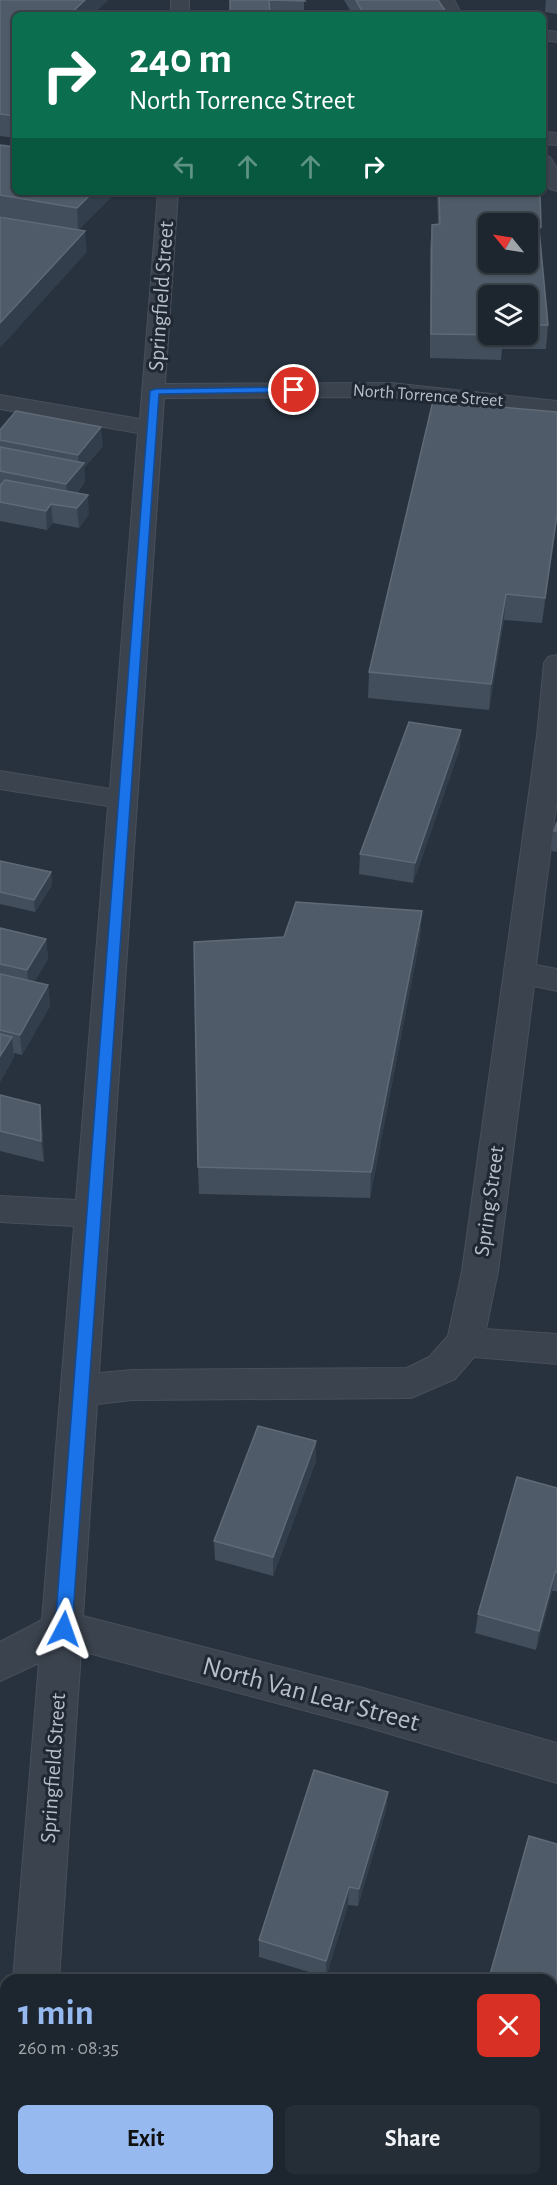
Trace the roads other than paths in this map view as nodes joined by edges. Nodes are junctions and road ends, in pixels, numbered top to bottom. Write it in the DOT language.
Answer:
graph roads {
  1 [pos="546,166"];
  2 [pos="557,185"];
  3 [pos="168,195"];
  4 [pos="155,391"];
  5 [pos="0,402"];
  6 [pos="557,408"];
  7 [pos="152,428"];
  8 [pos="557,663"];
  9 [pos="554,736"];
  10 [pos="0,780"];
  11 [pos="124,800"];
  12 [pos="519,973"];
  13 [pos="557,981"];
  14 [pos="0,1209"];
  15 [pos="93,1214"];
  16 [pos="465,1342"];
  17 [pos="557,1349"];
  18 [pos="82,1390"];
  19 [pos="64,1629"];
  20 [pos="0,1663"];
  21 [pos="557,1763"];
  22 [pos="36,1974"];
  1 -- 2 [label="street"];
  3 -- 4 [label="street, Springfield Street"];
  4 -- 6 [label="street, North Torrence Street"];
  4 -- 7 [label="street, Springfield Street"];
  5 -- 7 [label="street"];
  7 -- 11 [label="street, Springfield Street"];
  8 -- 9 [label="street, Spring Street"];
  9 -- 12 [label="street, Spring Street"];
  10 -- 11 [label="street"];
  11 -- 15 [label="street, Springfield Street"];
  12 -- 13 [label="street"];
  12 -- 16 [label="street, Spring Street"];
  14 -- 15 [label="street"];
  15 -- 18 [label="street, Springfield Street"];
  16 -- 17 [label="street"];
  16 -- 18 [label="street, Spring Street"];
  18 -- 19 [label="street, Springfield Street"];
  19 -- 20 [label="street"];
  19 -- 21 [label="street, North Van Lear Street"];
  19 -- 22 [label="street, Springfield Street"];
}
